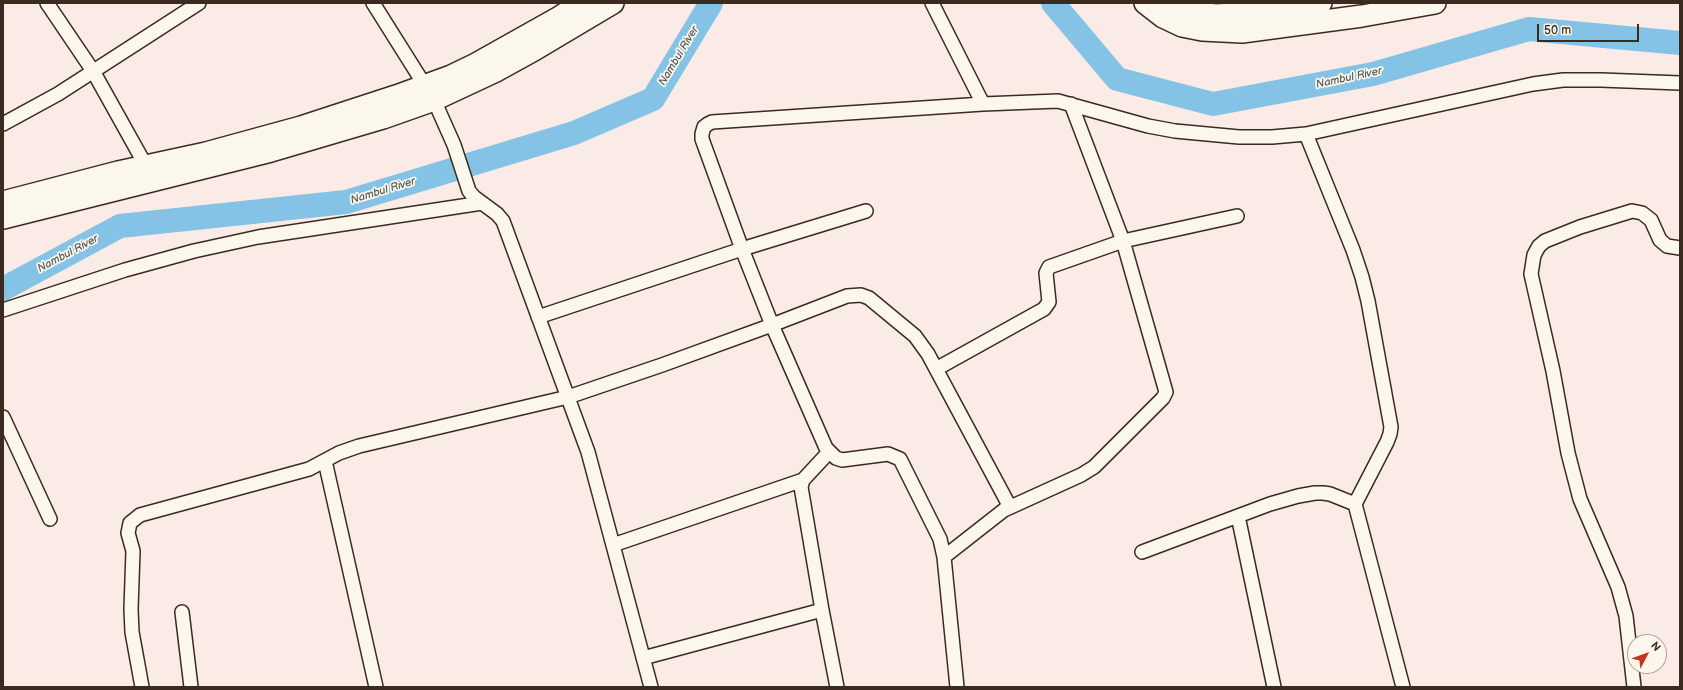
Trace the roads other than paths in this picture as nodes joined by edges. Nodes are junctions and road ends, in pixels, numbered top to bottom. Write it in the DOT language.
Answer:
graph roads {
  1 [pos="47,3"];
  2 [pos="199,3"];
  3 [pos="373,3"];
  4 [pos="581,3"];
  5 [pos="613,3"];
  6 [pos="932,3"];
  7 [pos="1146,3"];
  8 [pos="1174,3"];
  9 [pos="1321,3"];
  10 [pos="1434,3"];
  11 [pos="93,71"];
  12 [pos="1680,83"];
  13 [pos="429,93"];
  14 [pos="983,104"];
  15 [pos="1071,104"];
  16 [pos="3,124"];
  17 [pos="1306,134"];
  18 [pos="146,166"];
  19 [pos="3,202"];
  20 [pos="482,203"];
  21 [pos="866,211"];
  22 [pos="1237,216"];
  23 [pos="3,218"];
  24 [pos="1124,241"];
  25 [pos="1680,248"];
  26 [pos="742,249"];
  27 [pos="3,310"];
  28 [pos="538,317"];
  29 [pos="772,325"];
  30 [pos="936,369"];
  31 [pos="568,396"];
  32 [pos="3,417"];
  33 [pos="829,452"];
  34 [pos="325,461"];
  35 [pos="803,480"];
  36 [pos="1356,504"];
  37 [pos="1010,507"];
  38 [pos="1238,516"];
  39 [pos="50,519"];
  40 [pos="613,545"];
  41 [pos="1142,552"];
  42 [pos="944,557"];
  43 [pos="822,610"];
  44 [pos="182,612"];
  45 [pos="643,658"];
  46 [pos="142,687"];
  47 [pos="191,687"];
  48 [pos="376,687"];
  49 [pos="651,687"];
  50 [pos="837,687"];
  51 [pos="958,687"];
  52 [pos="1274,687"];
  53 [pos="1403,687"];
  54 [pos="1634,687"];
  1 -- 11 [label="street"];
  2 -- 11 [label="street"];
  3 -- 13 [label="street"];
  4 -- 13 [label="highway"];
  5 -- 13 [label="highway"];
  6 -- 14 [label="street"];
  7 -- 10 [label="highway"];
  8 -- 9 [label="highway"];
  11 -- 16 [label="street"];
  11 -- 18 [label="street"];
  12 -- 17 [label="street"];
  13 -- 18 [label="highway"];
  13 -- 20 [label="street"];
  13 -- 23 [label="highway"];
  14 -- 15 [label="street"];
  14 -- 26 [label="street"];
  15 -- 17 [label="street"];
  15 -- 24 [label="street"];
  17 -- 36 [label="street"];
  18 -- 19 [label="highway"];
  20 -- 27 [label="street"];
  20 -- 28 [label="street"];
  21 -- 26 [label="street"];
  22 -- 24 [label="street"];
  24 -- 30 [label="street"];
  24 -- 37 [label="street"];
  25 -- 54 [label="street"];
  26 -- 28 [label="street"];
  26 -- 29 [label="street"];
  28 -- 31 [label="street"];
  29 -- 30 [label="street"];
  29 -- 31 [label="street"];
  29 -- 33 [label="street"];
  30 -- 37 [label="street"];
  31 -- 34 [label="street"];
  31 -- 40 [label="street"];
  32 -- 39 [label="street"];
  33 -- 35 [label="street"];
  33 -- 42 [label="street"];
  34 -- 46 [label="street"];
  34 -- 48 [label="street"];
  35 -- 40 [label="street"];
  35 -- 43 [label="street"];
  36 -- 38 [label="street"];
  36 -- 53 [label="street"];
  37 -- 42 [label="street"];
  38 -- 41 [label="street"];
  38 -- 52 [label="street"];
  40 -- 45 [label="street"];
  42 -- 51 [label="street"];
  43 -- 45 [label="street"];
  43 -- 50 [label="street"];
  44 -- 47 [label="street"];
  45 -- 49 [label="street"];
}
